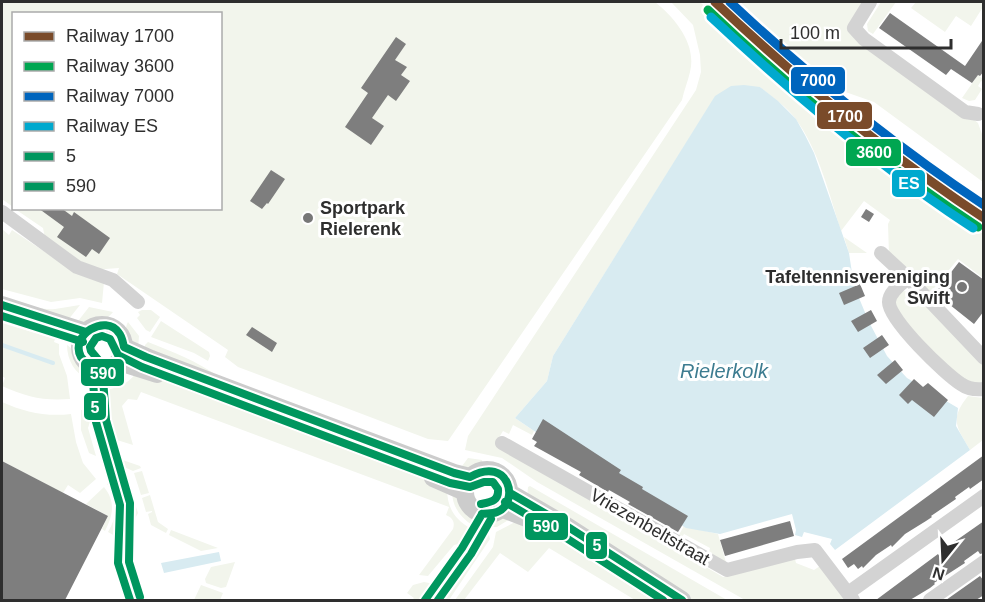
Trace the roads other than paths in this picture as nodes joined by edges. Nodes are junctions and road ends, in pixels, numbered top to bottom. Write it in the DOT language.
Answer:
graph roads {
  1 [pos="870,2"];
  2 [pos="982,115"];
  3 [pos="2,212"];
  4 [pos="881,253"];
  5 [pos="908,278"];
  6 [pos="138,302"];
  7 [pos="2,305"];
  8 [pos="2,317"];
  9 [pos="83,339"];
  10 [pos="122,355"];
  11 [pos="984,358"];
  12 [pos="984,389"];
  13 [pos="502,443"];
  14 [pos="467,484"];
  15 [pos="984,496"];
  16 [pos="506,501"];
  17 [pos="984,562"];
  18 [pos="851,597"];
  19 [pos="660,600"];
  20 [pos="682,600"];
  21 [pos="930,600"];
  1 -- 2 [label="street"];
  3 -- 6 [label="street"];
  4 -- 5 [label="street"];
  5 -- 11 [label="street"];
  5 -- 12 [label="street"];
  7 -- 9 [label="street"];
  8 -- 9 [label="street"];
  9 -- 10 [label="street"];
  9 -- 10 [label="street"];
  10 -- 14 [label="street"];
  13 -- 18 [label="street, Vriezenbeltstraat"];
  14 -- 16 [label="street"];
  14 -- 16 [label="street"];
  15 -- 18 [label="street"];
  16 -- 19 [label="street"];
  16 -- 20 [label="street"];
  17 -- 21 [label="street"];
}
